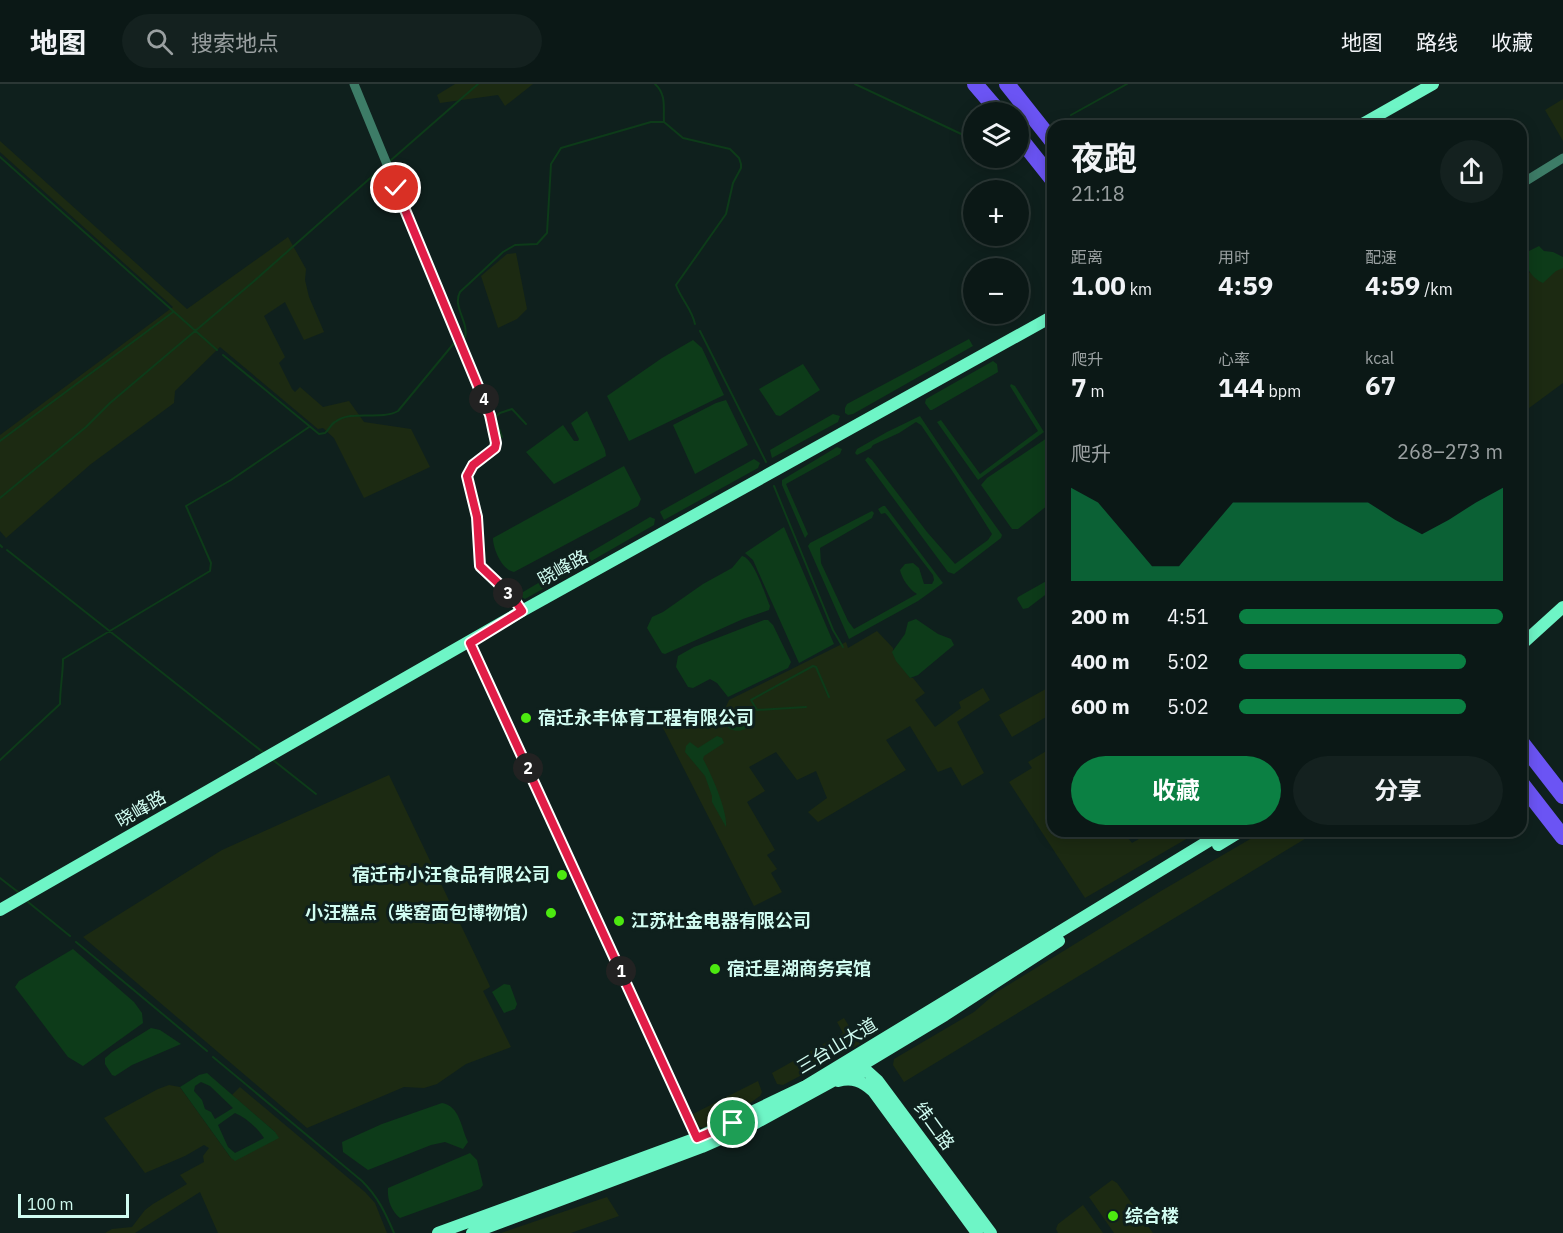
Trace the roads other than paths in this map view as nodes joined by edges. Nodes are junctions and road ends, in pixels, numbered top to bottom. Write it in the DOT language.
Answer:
graph roads {
  1 [pos="354,84"];
  2 [pos="975,84"];
  3 [pos="1007,84"];
  4 [pos="1433,84"];
  5 [pos="990,102"];
  6 [pos="1370,120"];
  7 [pos="1047,134"];
  8 [pos="1029,150"];
  9 [pos="1563,158"];
  10 [pos="1047,172"];
  11 [pos="1527,180"];
  12 [pos="1047,319"];
  13 [pos="1560,609"];
  14 [pos="522,611"];
  15 [pos="1527,635"];
  16 [pos="1527,639"];
  17 [pos="470,643"];
  18 [pos="1527,750"];
  19 [pos="1527,791"];
  20 [pos="1563,796"];
  21 [pos="1215,837"];
  22 [pos="1231,837"];
  23 [pos="1563,837"];
  24 [pos="0,910"];
  25 [pos="895,1046"];
  26 [pos="856,1069"];
  27 [pos="831,1077"];
  28 [pos="697,1138"];
  29 [pos="934,1156"];
  30 [pos="438,1233"];
  31 [pos="472,1233"];
  32 [pos="977,1233"];
  33 [pos="991,1233"];
  1 -- 14 [label="street"];
  2 -- 5 [label="highway"];
  3 -- 7 [label="highway"];
  4 -- 6 [label="street"];
  8 -- 10 [label="highway"];
  9 -- 11 [label="street"];
  12 -- 14 [label="street, 晓峰路"];
  13 -- 15 [label="street"];
  13 -- 16 [label="street"];
  14 -- 17 [label="street, 晓峰路"];
  17 -- 24 [label="street, 晓峰路"];
  17 -- 28 [label="street"];
  18 -- 20 [label="highway"];
  19 -- 23 [label="highway"];
  21 -- 27 [label="street, 三台山大道"];
  22 -- 25 [label="street, 三台山大道"];
  25 -- 26 [label="street, 三台山大道"];
  25 -- 29 [label="street"];
  26 -- 27 [label="street"];
  26 -- 29 [label="street, 纬二路"];
  27 -- 28 [label="street, 三台山大道"];
  27 -- 31 [label="street, 三台山大道"];
  27 -- 32 [label="street, 纬二路"];
  28 -- 30 [label="street, 三台山大道"];
  29 -- 33 [label="street, 纬二路"];
}
